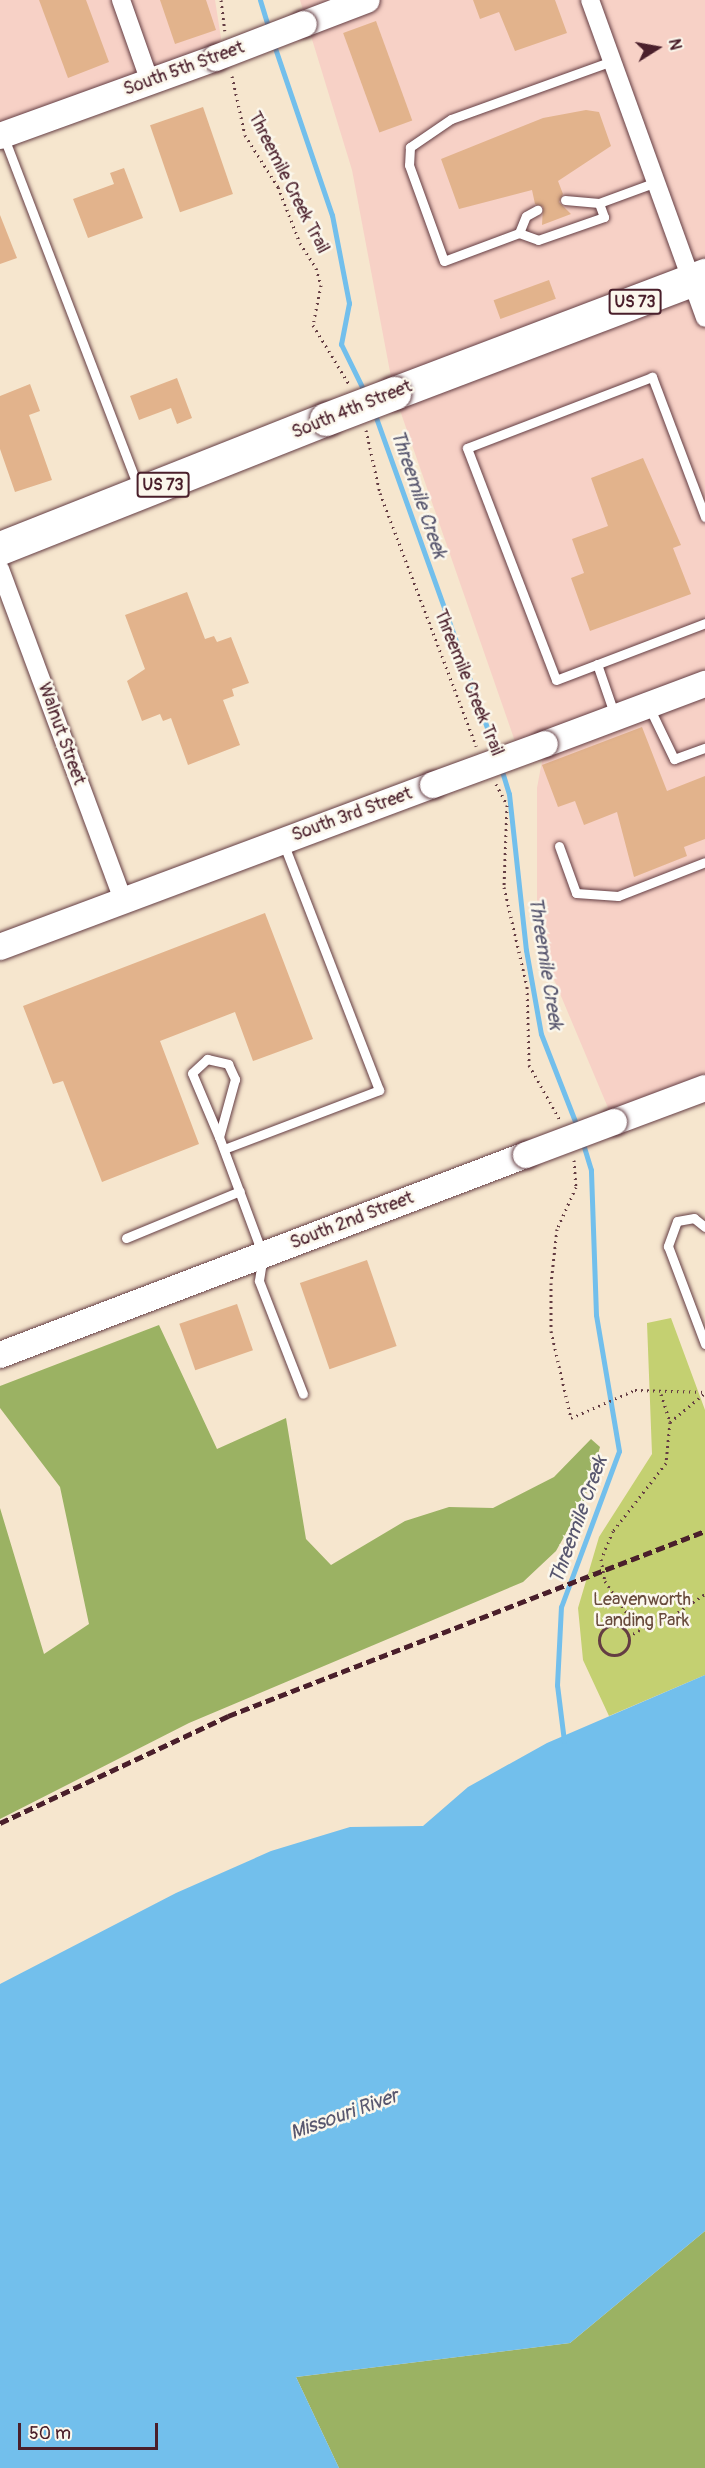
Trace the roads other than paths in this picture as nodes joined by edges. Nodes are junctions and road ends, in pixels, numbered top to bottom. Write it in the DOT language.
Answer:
graph roads {
  1 [pos="121,0"];
  2 [pos="367,0"];
  3 [pos="590,0"];
  4 [pos="612,61"];
  5 [pos="150,82"];
  6 [pos="1,133"];
  7 [pos="656,182"];
  8 [pos="565,200"];
  9 [pos="599,203"];
  10 [pos="537,210"];
  11 [pos="519,233"];
  12 [pos="698,278"];
  13 [pos="705,318"];
  14 [pos="142,494"];
  15 [pos="705,512"];
  16 [pos="0,548"];
  17 [pos="0,569"];
  18 [pos="705,623"];
  19 [pos="597,664"];
  20 [pos="705,684"];
  21 [pos="648,705"];
  22 [pos="616,717"];
  23 [pos="705,748"];
  24 [pos="282,840"];
  25 [pos="559,846"];
  26 [pos="705,862"];
  27 [pos="123,900"];
  28 [pos="0,947"];
  29 [pos="705,1089"];
  30 [pos="219,1137"];
  31 [pos="224,1149"];
  32 [pos="240,1191"];
  33 [pos="705,1227"];
  34 [pos="126,1238"];
  35 [pos="264,1255"];
  36 [pos="705,1344"];
  37 [pos="0,1355"];
  38 [pos="303,1394"];
  1 -- 5 [label="street"];
  2 -- 5 [label="street, South 5th Street, bridge"];
  3 -- 4 [label="street"];
  4 -- 7 [label="street"];
  4 -- 11 [label="lane"];
  5 -- 6 [label="street, South 5th Street"];
  6 -- 14 [label="lane"];
  7 -- 9 [label="lane"];
  7 -- 12 [label="street"];
  8 -- 9 [label="lane"];
  9 -- 11 [label="lane"];
  10 -- 11 [label="lane"];
  12 -- 13 [label="street"];
  12 -- 14 [label="highway, South 4th Street / US 73, bridge"];
  14 -- 16 [label="highway, South 4th Street / US 73"];
  15 -- 19 [label="lane"];
  17 -- 27 [label="street, Walnut Street"];
  18 -- 19 [label="lane"];
  19 -- 22 [label="lane"];
  20 -- 21 [label="street, South 3rd Street"];
  21 -- 22 [label="street, South 3rd Street"];
  21 -- 23 [label="lane"];
  22 -- 24 [label="street, South 3rd Street, bridge"];
  24 -- 27 [label="street, South 3rd Street"];
  24 -- 31 [label="lane"];
  25 -- 26 [label="lane"];
  27 -- 28 [label="street, South 3rd Street"];
  29 -- 35 [label="street, South 2nd Street, bridge"];
  30 -- 30 [label="lane"];
  30 -- 31 [label="lane"];
  31 -- 32 [label="lane"];
  32 -- 34 [label="lane"];
  32 -- 35 [label="lane"];
  33 -- 36 [label="lane"];
  35 -- 37 [label="street, South 2nd Street"];
  35 -- 38 [label="lane"];
}
